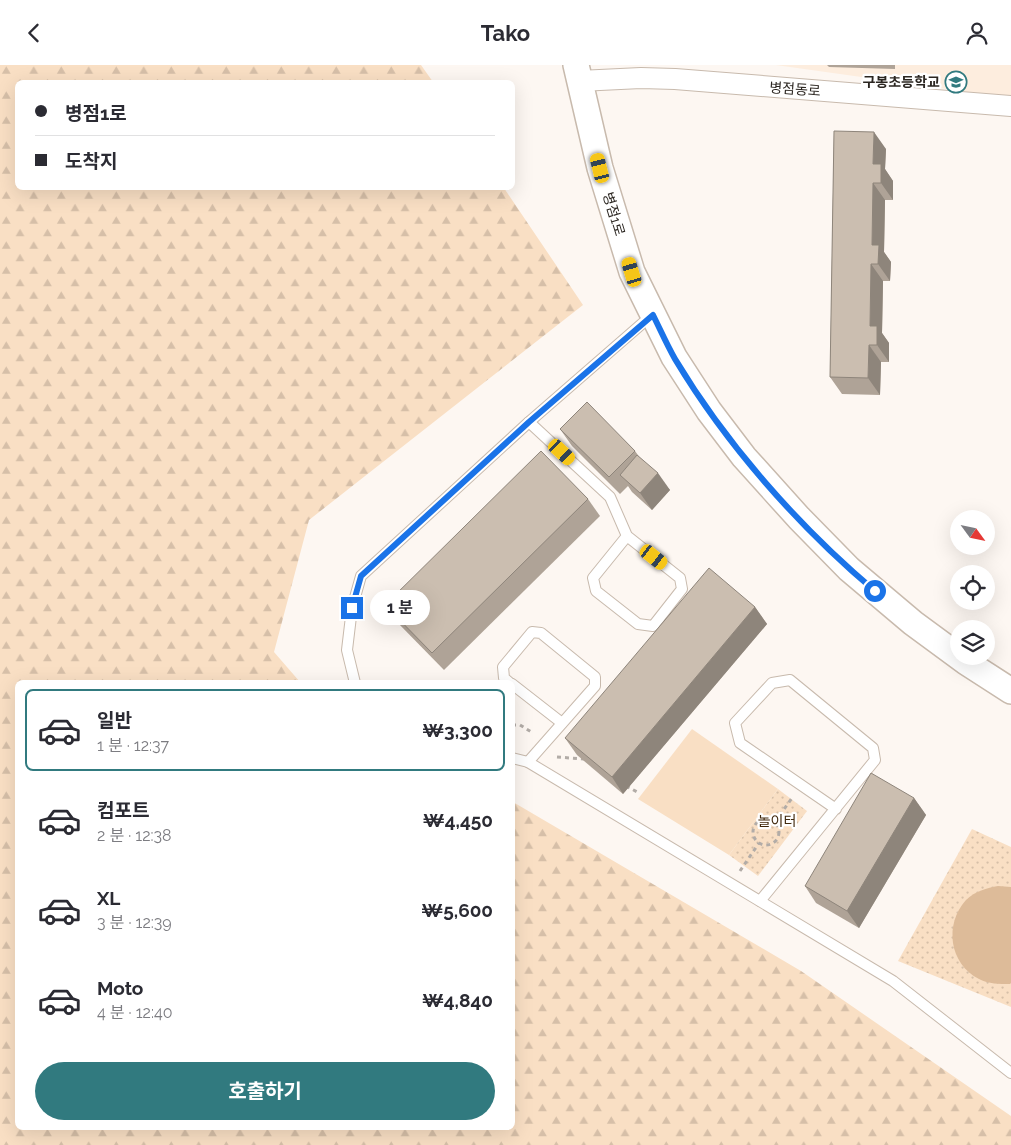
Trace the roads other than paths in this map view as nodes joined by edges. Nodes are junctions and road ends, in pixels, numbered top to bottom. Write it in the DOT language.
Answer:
graph roads {
  1 [pos="577,73"];
  2 [pos="1011,106"];
  3 [pos="653,315"];
  4 [pos="529,422"];
  5 [pos="627,536"];
  6 [pos="354,680"];
  7 [pos="507,680"];
  8 [pos="515,686"];
  9 [pos="1011,691"];
  10 [pos="562,723"];
  11 [pos="515,759"];
  12 [pos="528,761"];
  13 [pos="836,809"];
  14 [pos="760,901"];
  15 [pos="1011,1073"];
  1 -- 2 [label="street, 병점동로"];
  1 -- 3 [label="street, 병점1로"];
  3 -- 4 [label="lane"];
  3 -- 9 [label="street, 병점1로"];
  4 -- 5 [label="lane"];
  4 -- 6 [label="lane"];
  5 -- 5 [label="lane"];
  7 -- 10 [label="lane"];
  8 -- 10 [label="lane"];
  10 -- 12 [label="lane"];
  11 -- 12 [label="lane"];
  12 -- 14 [label="lane"];
  13 -- 13 [label="lane"];
  13 -- 14 [label="lane"];
  14 -- 15 [label="lane"];
}
